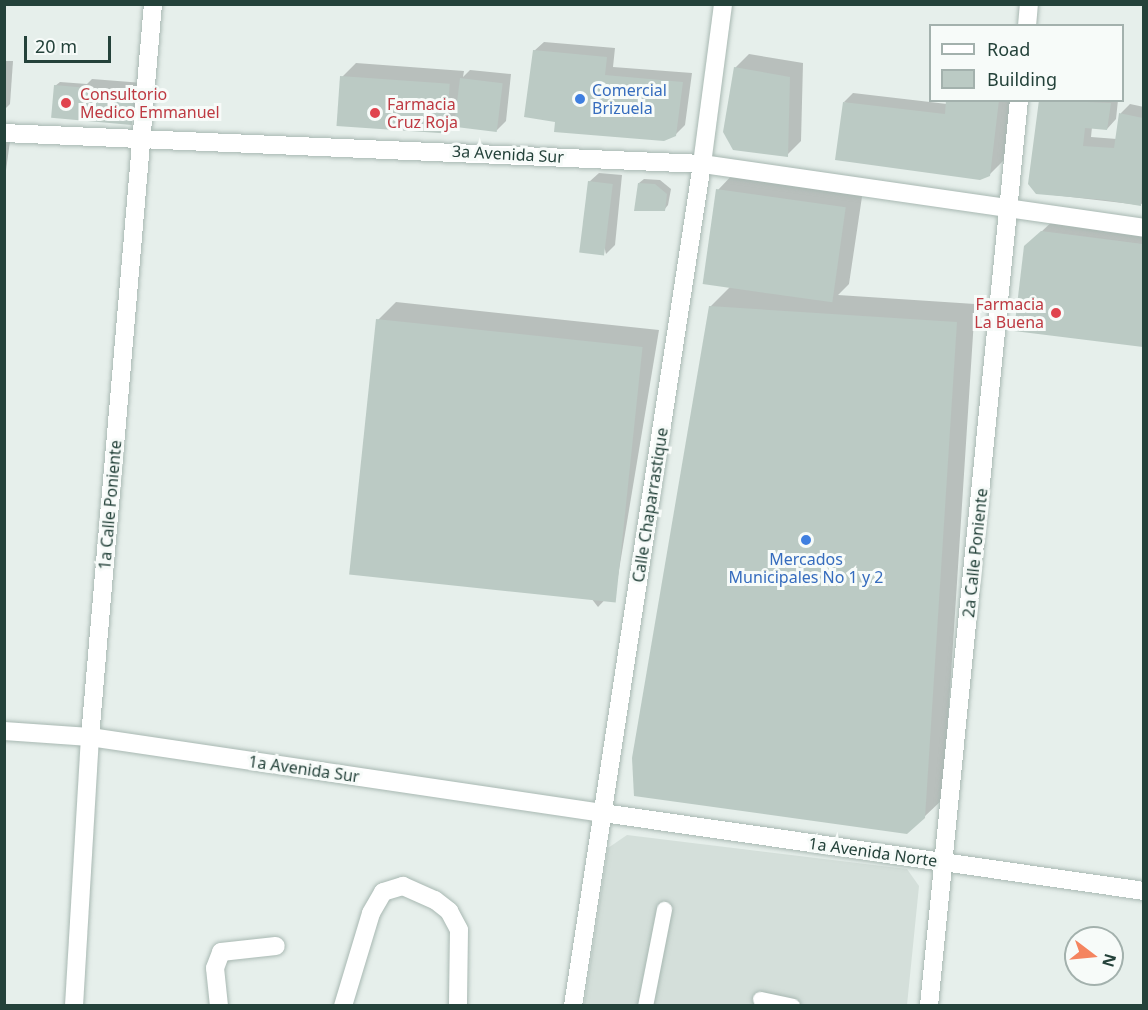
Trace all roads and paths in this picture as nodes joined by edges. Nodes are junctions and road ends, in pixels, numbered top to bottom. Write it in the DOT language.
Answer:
graph roads {
  1 [pos="153,4"];
  2 [pos="723,4"];
  3 [pos="1029,4"];
  4 [pos="1027,24"];
  5 [pos="1019,102"];
  6 [pos="4,133"];
  7 [pos="141,137"];
  8 [pos="702,164"];
  9 [pos="1009,207"];
  10 [pos="1143,228"];
  11 [pos="4,731"];
  12 [pos="90,737"];
  13 [pos="603,813"];
  14 [pos="945,862"];
  15 [pos="1143,891"];
  16 [pos="664,909"];
  17 [pos="276,946"];
  18 [pos="760,999"];
  19 [pos="74,1005"];
  20 [pos="219,1005"];
  21 [pos="343,1005"];
  22 [pos="458,1005"];
  23 [pos="573,1005"];
  24 [pos="645,1005"];
  25 [pos="792,1005"];
  26 [pos="929,1005"];
  1 -- 7 [label="street, 1a Calle Poniente"];
  2 -- 8 [label="street, Calle Chaparrastique"];
  3 -- 4 [label="street"];
  5 -- 9 [label="street, 2a Calle Poniente"];
  6 -- 7 [label="street, 3a Avenida Sur"];
  7 -- 8 [label="street, 3a Avenida Sur"];
  7 -- 12 [label="street, 1a Calle Poniente"];
  8 -- 9 [label="street, 3a Avenida Sur"];
  8 -- 13 [label="street, Calle Chaparrastique"];
  9 -- 10 [label="street, 3a Avenida Sur"];
  9 -- 14 [label="street, 2a Calle Poniente"];
  11 -- 12 [label="street, 1a Avenida Sur"];
  12 -- 13 [label="street, 1a Avenida Sur"];
  12 -- 19 [label="street, 1a Calle Poniente"];
  13 -- 14 [label="street, 1a Avenida Norte"];
  13 -- 23 [label="street, Calle Chaparrastique"];
  14 -- 15 [label="street, 1a Avenida Norte"];
  14 -- 26 [label="street, 2a Calle Poniente"];
  16 -- 24 [label="lane"];
  17 -- 20 [label="street"];
  18 -- 25 [label="lane"];
  21 -- 22 [label="street"];
}
